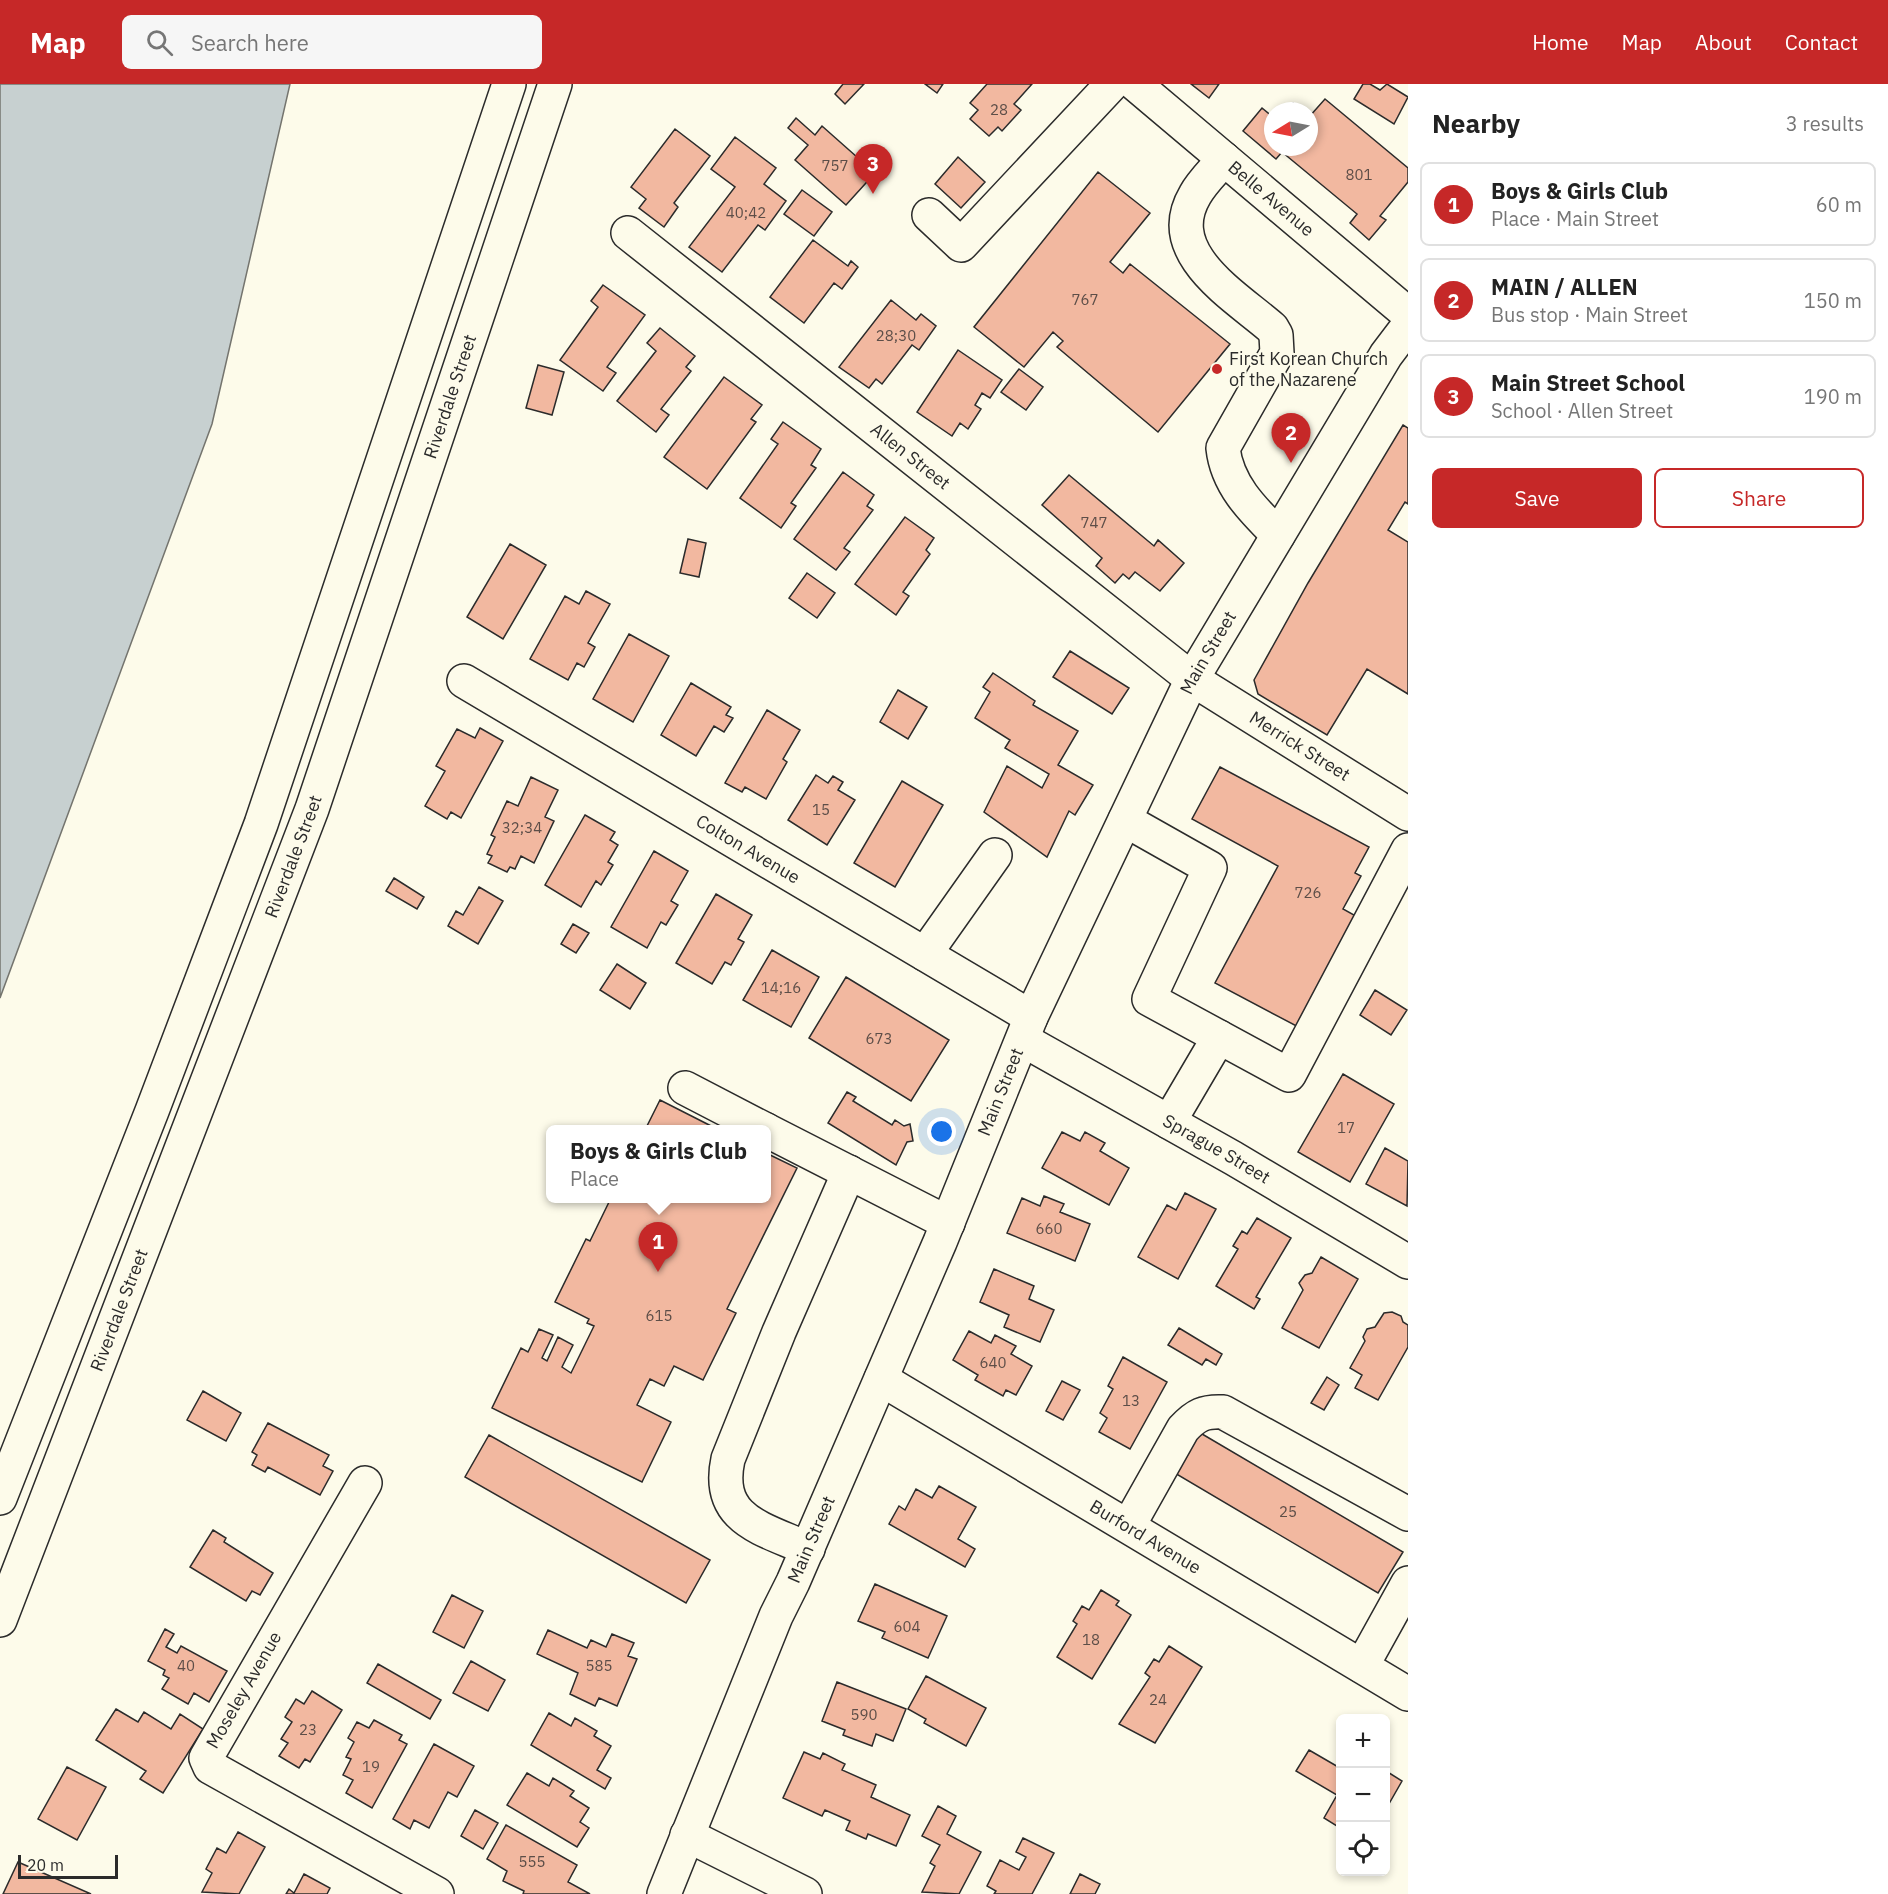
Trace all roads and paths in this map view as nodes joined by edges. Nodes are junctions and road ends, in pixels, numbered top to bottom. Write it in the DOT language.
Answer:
graph roads {
  1 [pos="509,84"];
  2 [pos="555,84"];
  3 [pos="1112,84"];
  4 [pos="1135,84"];
  5 [pos="1224,159"];
  6 [pos="929,215"];
  7 [pos="628,233"];
  8 [pos="1408,314"];
  9 [pos="1408,326"];
  10 [pos="1397,361"];
  11 [pos="1278,536"];
  12 [pos="1192,679"];
  13 [pos="464,681"];
  14 [pos="1408,814"];
  15 [pos="1125,820"];
  16 [pos="1408,850"];
  17 [pos="995,855"];
  18 [pos="925,954"];
  19 [pos="1027,1029"];
  20 [pos="1219,1037"];
  21 [pos="685,1088"];
  22 [pos="1169,1122"];
  23 [pos="756,1125"];
  24 [pos="771,1133"];
  25 [pos="849,1172"];
  26 [pos="948,1222"];
  27 [pos="1408,1262"];
  28 [pos="881,1379"];
  29 [pos="365,1483"];
  30 [pos="0,1498"];
  31 [pos="1408,1514"];
  32 [pos="1129,1525"];
  33 [pos="807,1549"];
  34 [pos="1408,1583"];
  35 [pos="0,1620"];
  36 [pos="1362,1666"];
  37 [pos="1408,1694"];
  38 [pos="687,1835"];
  39 [pos="437,1894"];
  40 [pos="664,1894"];
  41 [pos="805,1894"];
  1 -- 30 [label="main road"];
  2 -- 35 [label="main road, Riverdale Street"];
  3 -- 6 [label="main road"];
  4 -- 5 [label="main road, Belle Avenue"];
  5 -- 8 [label="main road, Belle Avenue"];
  5 -- 11 [label="main road"];
  7 -- 12 [label="main road, Allen Street"];
  9 -- 10 [label="main road, Main Street"];
  10 -- 11 [label="main road, Main Street"];
  11 -- 12 [label="main road, Main Street"];
  12 -- 14 [label="main road, Merrick Street"];
  12 -- 15 [label="main road, Main Street"];
  13 -- 18 [label="main road, Colton Avenue"];
  15 -- 19 [label="main road, Main Street"];
  15 -- 20 [label="main road"];
  16 -- 20 [label="main road"];
  17 -- 18 [label="main road"];
  18 -- 19 [label="main road, Colton Avenue"];
  19 -- 22 [label="main road, Sprague Street"];
  19 -- 26 [label="main road, Main Street"];
  20 -- 22 [label="main road"];
  21 -- 23 [label="main road"];
  22 -- 27 [label="main road, Sprague Street"];
  24 -- 25 [label="main road"];
  25 -- 26 [label="main road"];
  25 -- 33 [label="main road"];
  26 -- 28 [label="main road, Main Street"];
  28 -- 32 [label="main road, Burford Avenue"];
  28 -- 33 [label="main road, Main Street"];
  29 -- 39 [label="main road, Moseley Avenue"];
  31 -- 32 [label="main road"];
  32 -- 36 [label="main road, Burford Avenue"];
  33 -- 38 [label="main road, Main Street"];
  34 -- 36 [label="main road"];
  36 -- 37 [label="main road, Burford Avenue"];
  38 -- 40 [label="main road, Main Street"];
  38 -- 41 [label="main road"];
}
